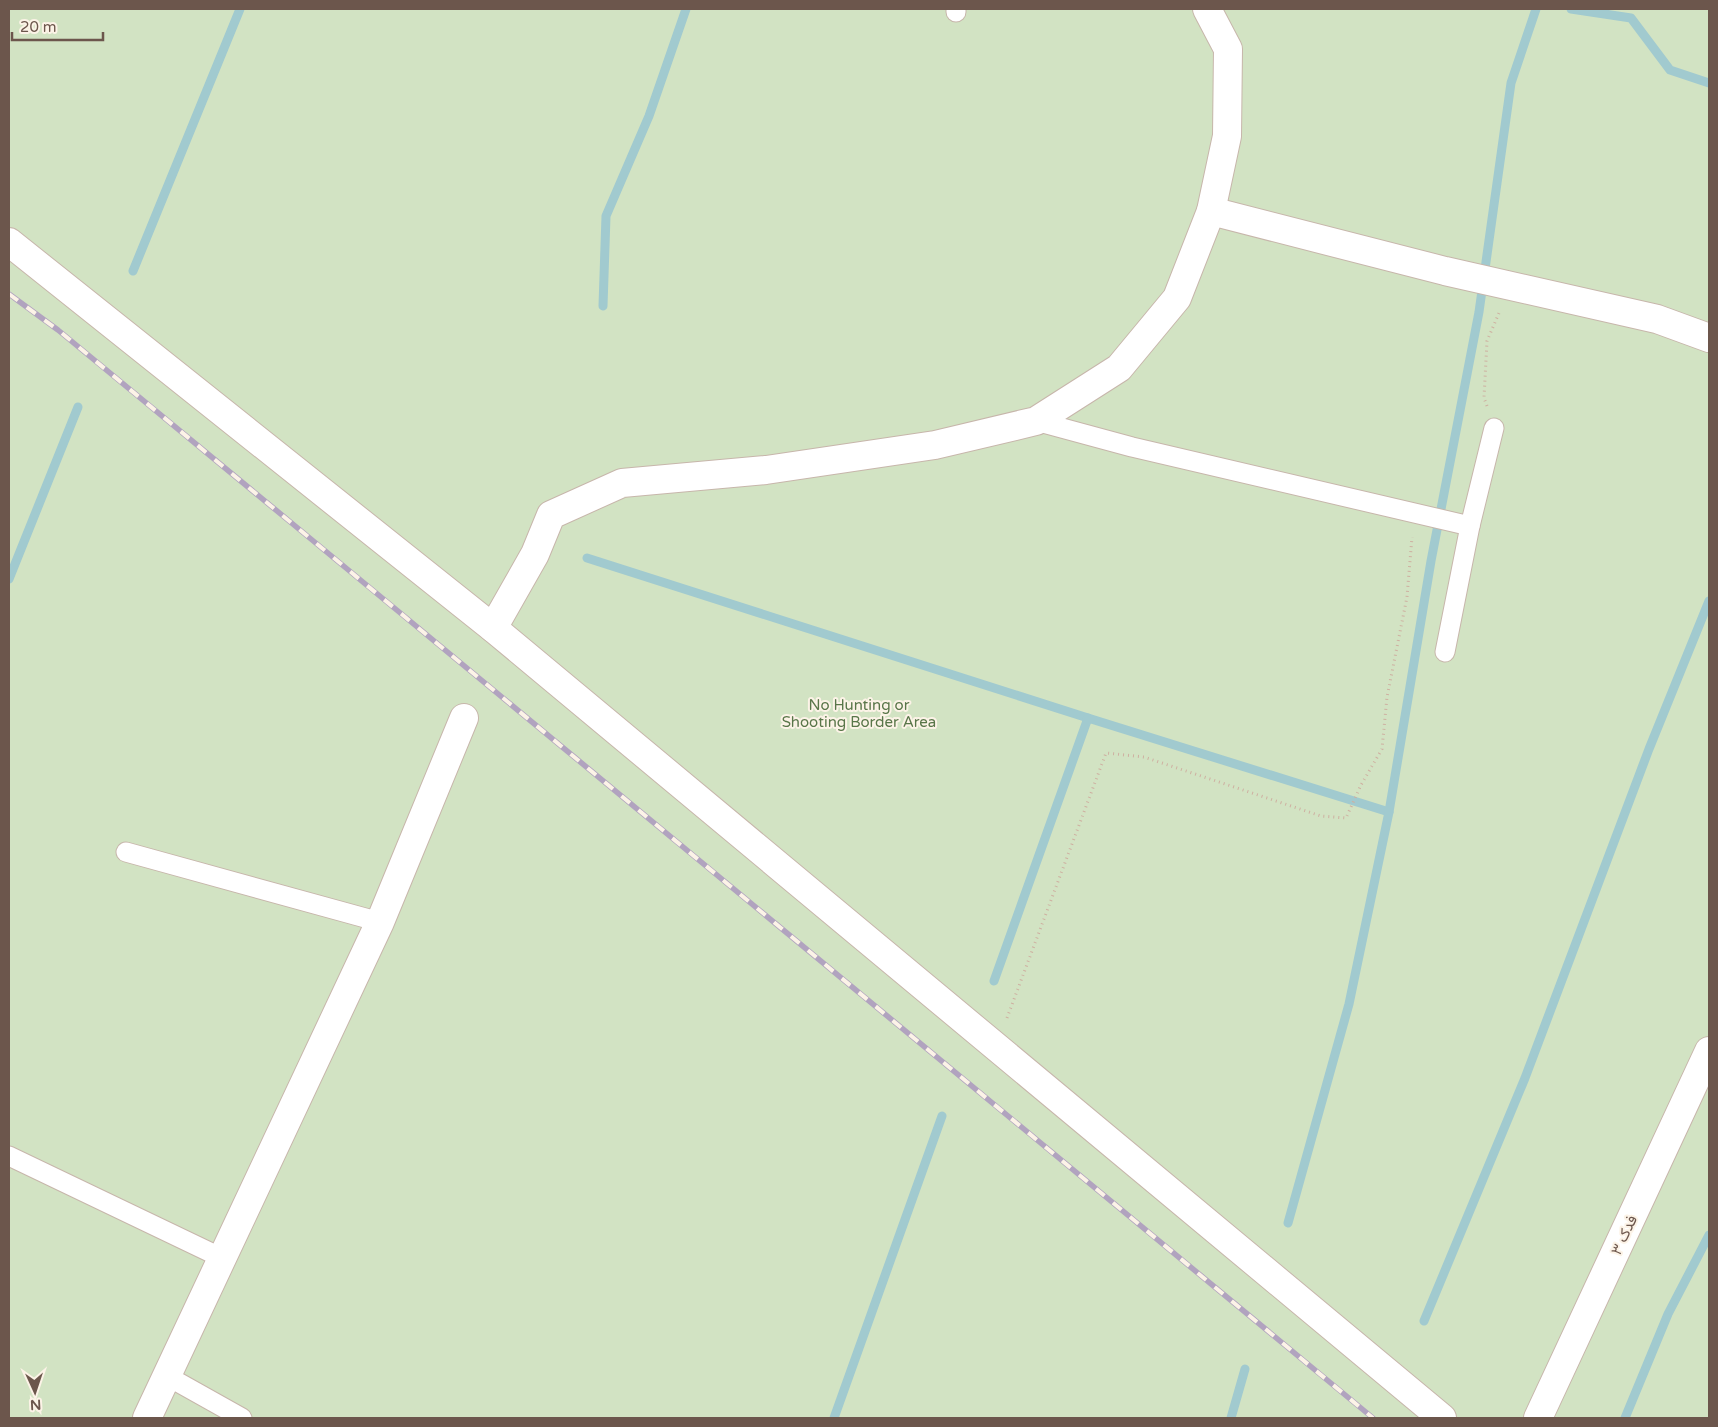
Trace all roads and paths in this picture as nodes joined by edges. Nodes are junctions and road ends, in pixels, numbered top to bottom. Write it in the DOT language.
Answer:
graph roads {
  1 [pos="1207,9"];
  2 [pos="1211,211"];
  3 [pos="9,242"];
  4 [pos="1507,284"];
  5 [pos="1709,338"];
  6 [pos="1036,421"];
  7 [pos="1494,428"];
  8 [pos="1418,512"];
  9 [pos="1465,524"];
  10 [pos="493,628"];
  11 [pos="1446,652"];
  12 [pos="464,718"];
  13 [pos="126,852"];
  14 [pos="380,922"];
  15 [pos="996,1047"];
  16 [pos="1709,1051"];
  17 [pos="9,1156"];
  18 [pos="222,1258"];
  19 [pos="167,1376"];
  20 [pos="147,1418"];
  21 [pos="242,1418"];
  22 [pos="1442,1418"];
  23 [pos="1538,1418"];
  1 -- 2 [label="street"];
  2 -- 4 [label="street"];
  2 -- 6 [label="street"];
  3 -- 10 [label="street"];
  4 -- 5 [label="street"];
  4 -- 7 [label="path"];
  6 -- 8 [label="lane"];
  6 -- 10 [label="street"];
  7 -- 9 [label="lane"];
  8 -- 9 [label="lane"];
  8 -- 15 [label="path"];
  9 -- 11 [label="lane"];
  10 -- 15 [label="street"];
  12 -- 14 [label="street"];
  13 -- 14 [label="lane"];
  14 -- 18 [label="street"];
  15 -- 22 [label="street"];
  16 -- 23 [label="street, فدک ۳"];
  17 -- 18 [label="lane"];
  18 -- 19 [label="street"];
  19 -- 20 [label="street"];
  19 -- 21 [label="lane"];
}
